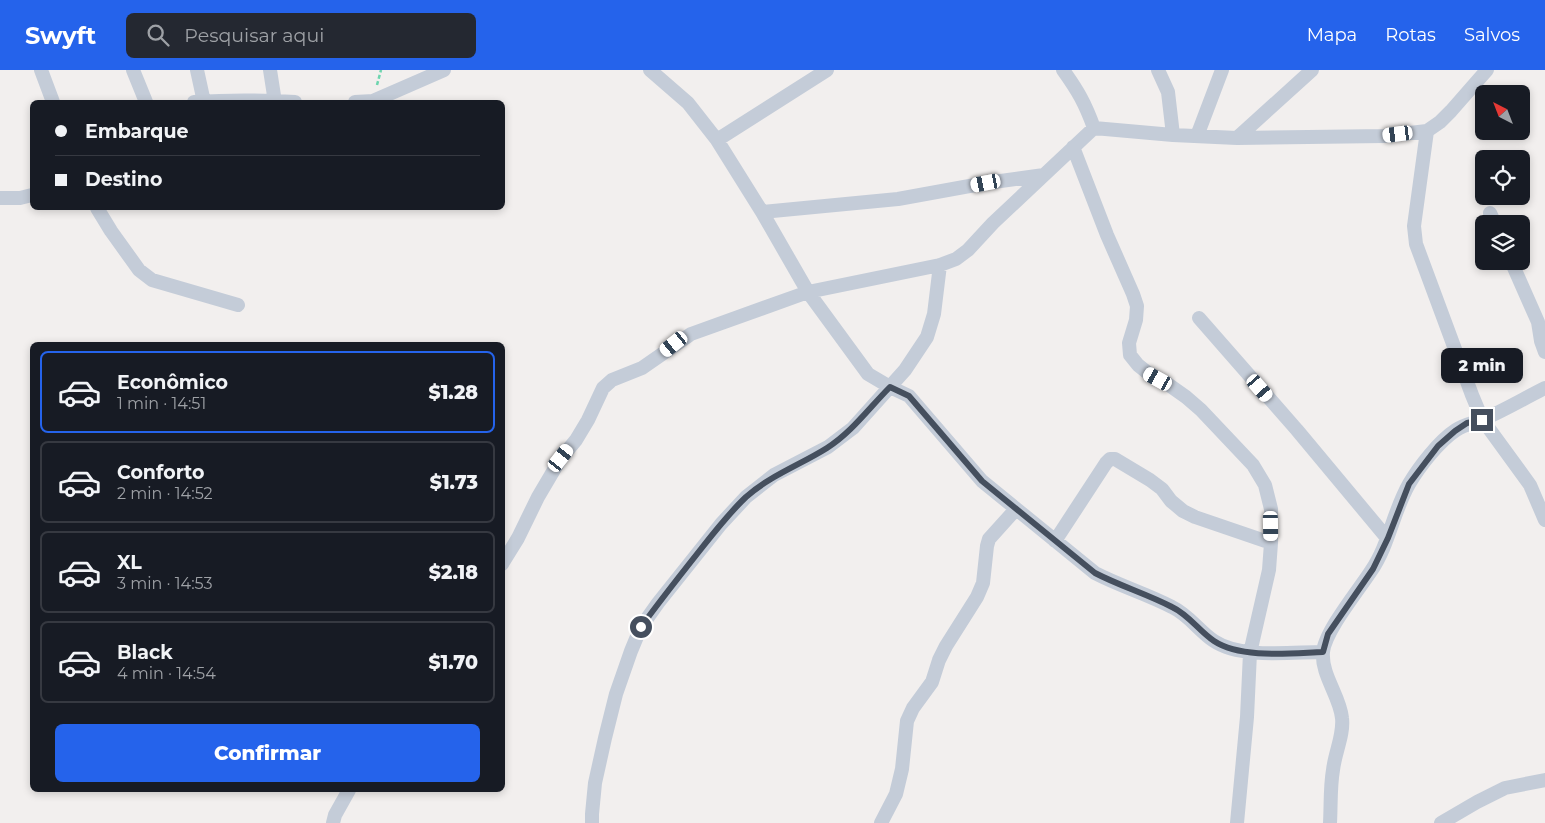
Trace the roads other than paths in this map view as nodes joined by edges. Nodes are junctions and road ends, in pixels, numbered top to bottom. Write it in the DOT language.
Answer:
graph roads {
  1 [pos="41,70"];
  2 [pos="134,70"];
  3 [pos="197,70"];
  4 [pos="270,70"];
  5 [pos="444,70"];
  6 [pos="827,70"];
  7 [pos="1062,70"];
  8 [pos="1158,70"];
  9 [pos="1222,70"];
  10 [pos="1312,70"];
  11 [pos="1487,70"];
  12 [pos="659,73"];
  13 [pos="52,100"];
  14 [pos="145,100"];
  15 [pos="201,100"];
  16 [pos="275,100"];
  17 [pos="373,100"];
  18 [pos="1094,128"];
  19 [pos="1427,131"];
  20 [pos="1173,135"];
  21 [pos="1197,136"];
  22 [pos="1237,138"];
  23 [pos="717,140"];
  24 [pos="1073,147"];
  25 [pos="1044,175"];
  26 [pos="30,196"];
  27 [pos="0,198"];
  28 [pos="98,210"];
  29 [pos="762,212"];
  30 [pos="940,265"];
  31 [pos="1515,270"];
  32 [pos="808,292"];
  33 [pos="238,305"];
  34 [pos="1199,318"];
  35 [pos="1545,352"];
  36 [pos="905,370"];
  37 [pos="868,374"];
  38 [pos="890,387"];
  39 [pos="1545,388"];
  40 [pos="909,396"];
  41 [pos="874,403"];
  42 [pos="1482,420"];
  43 [pos="1016,509"];
  44 [pos="1545,520"];
  45 [pos="1388,538"];
  46 [pos="1055,541"];
  47 [pos="1271,543"];
  48 [pos="505,559"];
  49 [pos="1323,652"];
  50 [pos="1250,653"];
  51 [pos="1545,780"];
  52 [pos="349,792"];
  53 [pos="333,823"];
  54 [pos="592,823"];
  55 [pos="881,823"];
  56 [pos="1237,823"];
  57 [pos="1330,823"];
  58 [pos="1441,823"];
  1 -- 13 [label="street"];
  2 -- 14 [label="street"];
  3 -- 15 [label="street"];
  4 -- 16 [label="street"];
  5 -- 17 [label="street"];
  6 -- 23 [label="street"];
  7 -- 18 [label="street"];
  8 -- 20 [label="street"];
  9 -- 21 [label="street"];
  10 -- 22 [label="street"];
  11 -- 19 [label="street"];
  12 -- 23 [label="street"];
  18 -- 20 [label="street"];
  18 -- 24 [label="street"];
  19 -- 22 [label="street"];
  19 -- 42 [label="street"];
  20 -- 21 [label="street"];
  21 -- 22 [label="street"];
  23 -- 29 [label="street"];
  24 -- 25 [label="street"];
  24 -- 47 [label="street"];
  25 -- 29 [label="street"];
  25 -- 30 [label="street"];
  26 -- 27 [label="street"];
  28 -- 33 [label="street"];
  29 -- 32 [label="street"];
  30 -- 32 [label="street"];
  30 -- 36 [label="street"];
  31 -- 35 [label="street"];
  32 -- 37 [label="street"];
  32 -- 48 [label="street"];
  34 -- 45 [label="street"];
  36 -- 38 [label="street"];
  36 -- 40 [label="street"];
  37 -- 38 [label="street"];
  37 -- 41 [label="street"];
  38 -- 40 [label="street"];
  38 -- 41 [label="street"];
  39 -- 42 [label="street"];
  40 -- 43 [label="street"];
  41 -- 54 [label="street"];
  42 -- 44 [label="street"];
  42 -- 45 [label="street"];
  43 -- 46 [label="street"];
  43 -- 55 [label="street"];
  45 -- 49 [label="street"];
  46 -- 47 [label="street"];
  46 -- 50 [label="street"];
  47 -- 50 [label="street"];
  49 -- 50 [label="street"];
  49 -- 57 [label="street"];
  50 -- 56 [label="street"];
  51 -- 58 [label="street"];
  52 -- 53 [label="street"];
}
